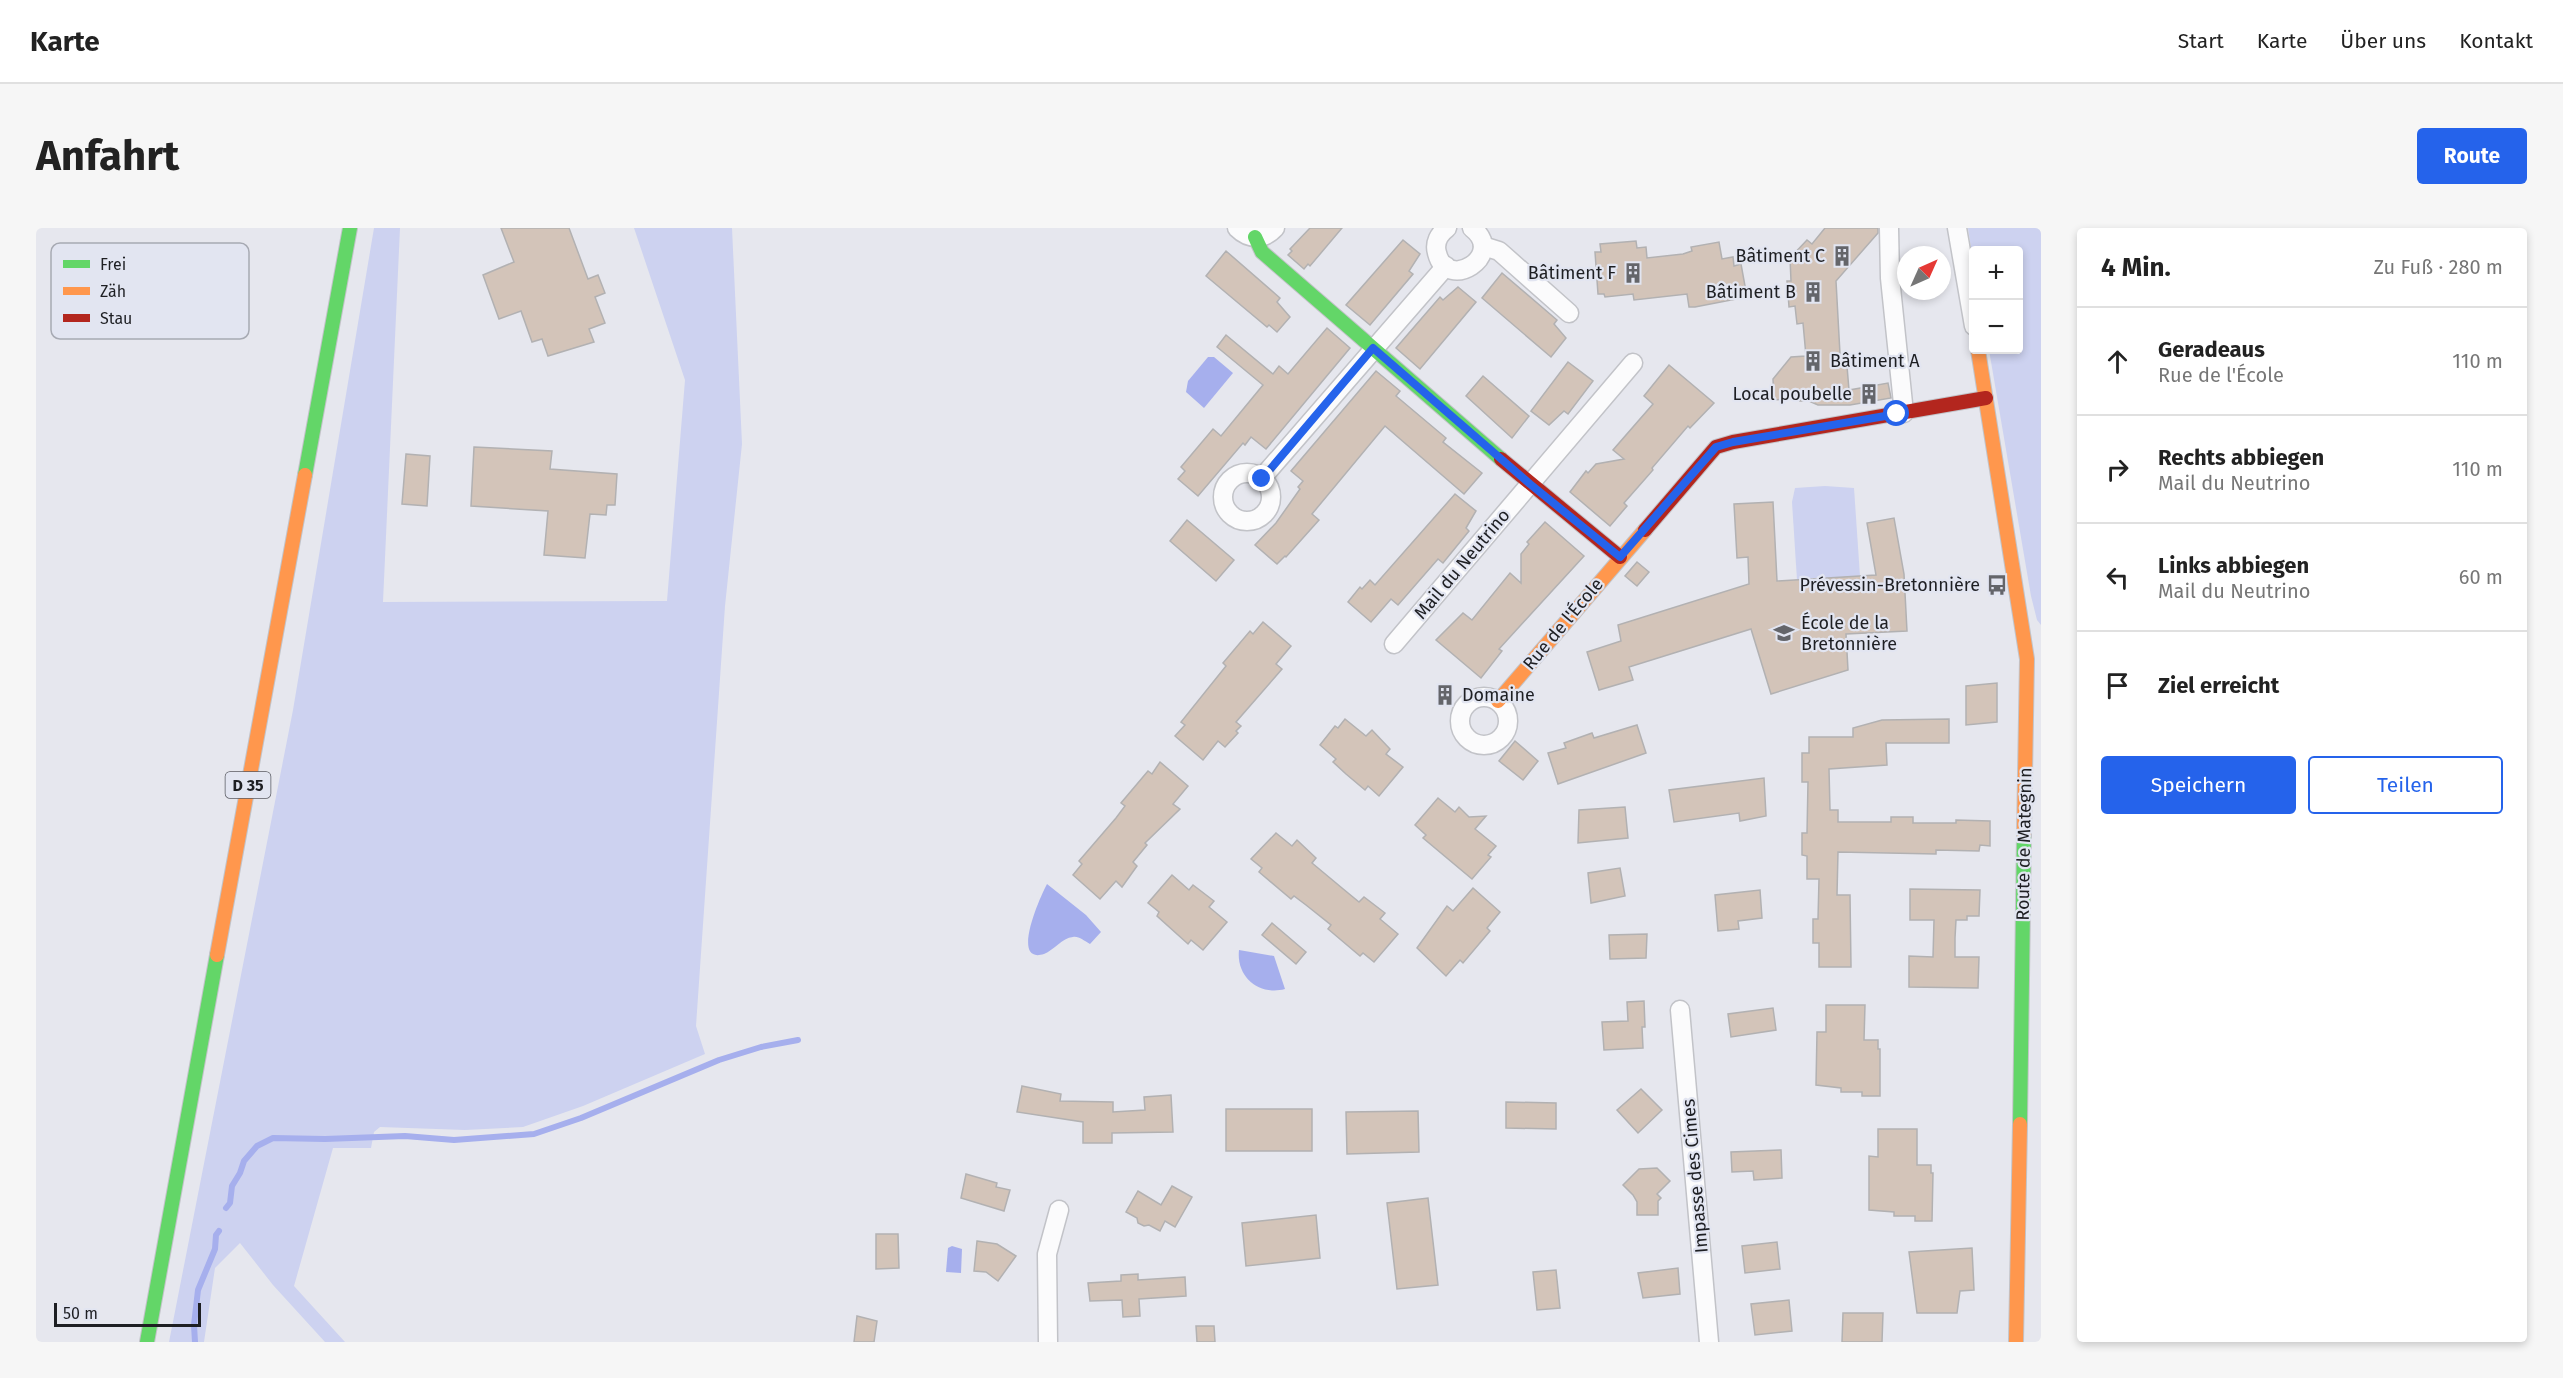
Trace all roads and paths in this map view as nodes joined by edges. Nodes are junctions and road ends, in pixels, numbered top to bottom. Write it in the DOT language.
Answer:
graph roads {
  1 [pos="350,228"];
  2 [pos="1237,228"];
  3 [pos="1275,228"];
  4 [pos="1447,228"];
  5 [pos="1472,228"];
  6 [pos="1888,228"];
  7 [pos="1957,228"];
  8 [pos="1256,237"];
  9 [pos="1483,246"];
  10 [pos="1446,266"];
  11 [pos="1969,300"];
  12 [pos="1569,313"];
  13 [pos="1373,348"];
  14 [pos="1979,354"];
  15 [pos="1633,363"];
  16 [pos="1986,398"];
  17 [pos="1904,413"];
  18 [pos="1262,479"];
  19 [pos="1530,484"];
  20 [pos="1620,557"];
  21 [pos="1394,644"];
  22 [pos="2034,657"];
  23 [pos="1498,701"];
  24 [pos="1680,1010"];
  25 [pos="1059,1210"];
  26 [pos="147,1342"];
  27 [pos="1048,1342"];
  28 [pos="1709,1342"];
  29 [pos="2016,1342"];
  1 -- 26 [label="street, D 35"];
  2 -- 8 [label="street"];
  3 -- 8 [label="street"];
  4 -- 10 [label="street"];
  5 -- 9 [label="street"];
  6 -- 17 [label="street"];
  7 -- 11 [label="street"];
  8 -- 13 [label="street"];
  9 -- 10 [label="street"];
  9 -- 12 [label="street"];
  10 -- 13 [label="street"];
  13 -- 18 [label="street"];
  13 -- 19 [label="street"];
  14 -- 16 [label="street, Route de Mategnin"];
  15 -- 19 [label="street, Mail du Neutrino"];
  16 -- 17 [label="street, Rue de l'École"];
  16 -- 22 [label="street, Route de Mategnin"];
  17 -- 20 [label="street, Rue de l'École"];
  19 -- 20 [label="street"];
  19 -- 21 [label="street, Mail du Neutrino"];
  20 -- 23 [label="street, Rue de l'École"];
  22 -- 29 [label="street, Route de Mategnin"];
  24 -- 28 [label="street, Impasse des Cimes"];
  25 -- 27 [label="street"];
}
